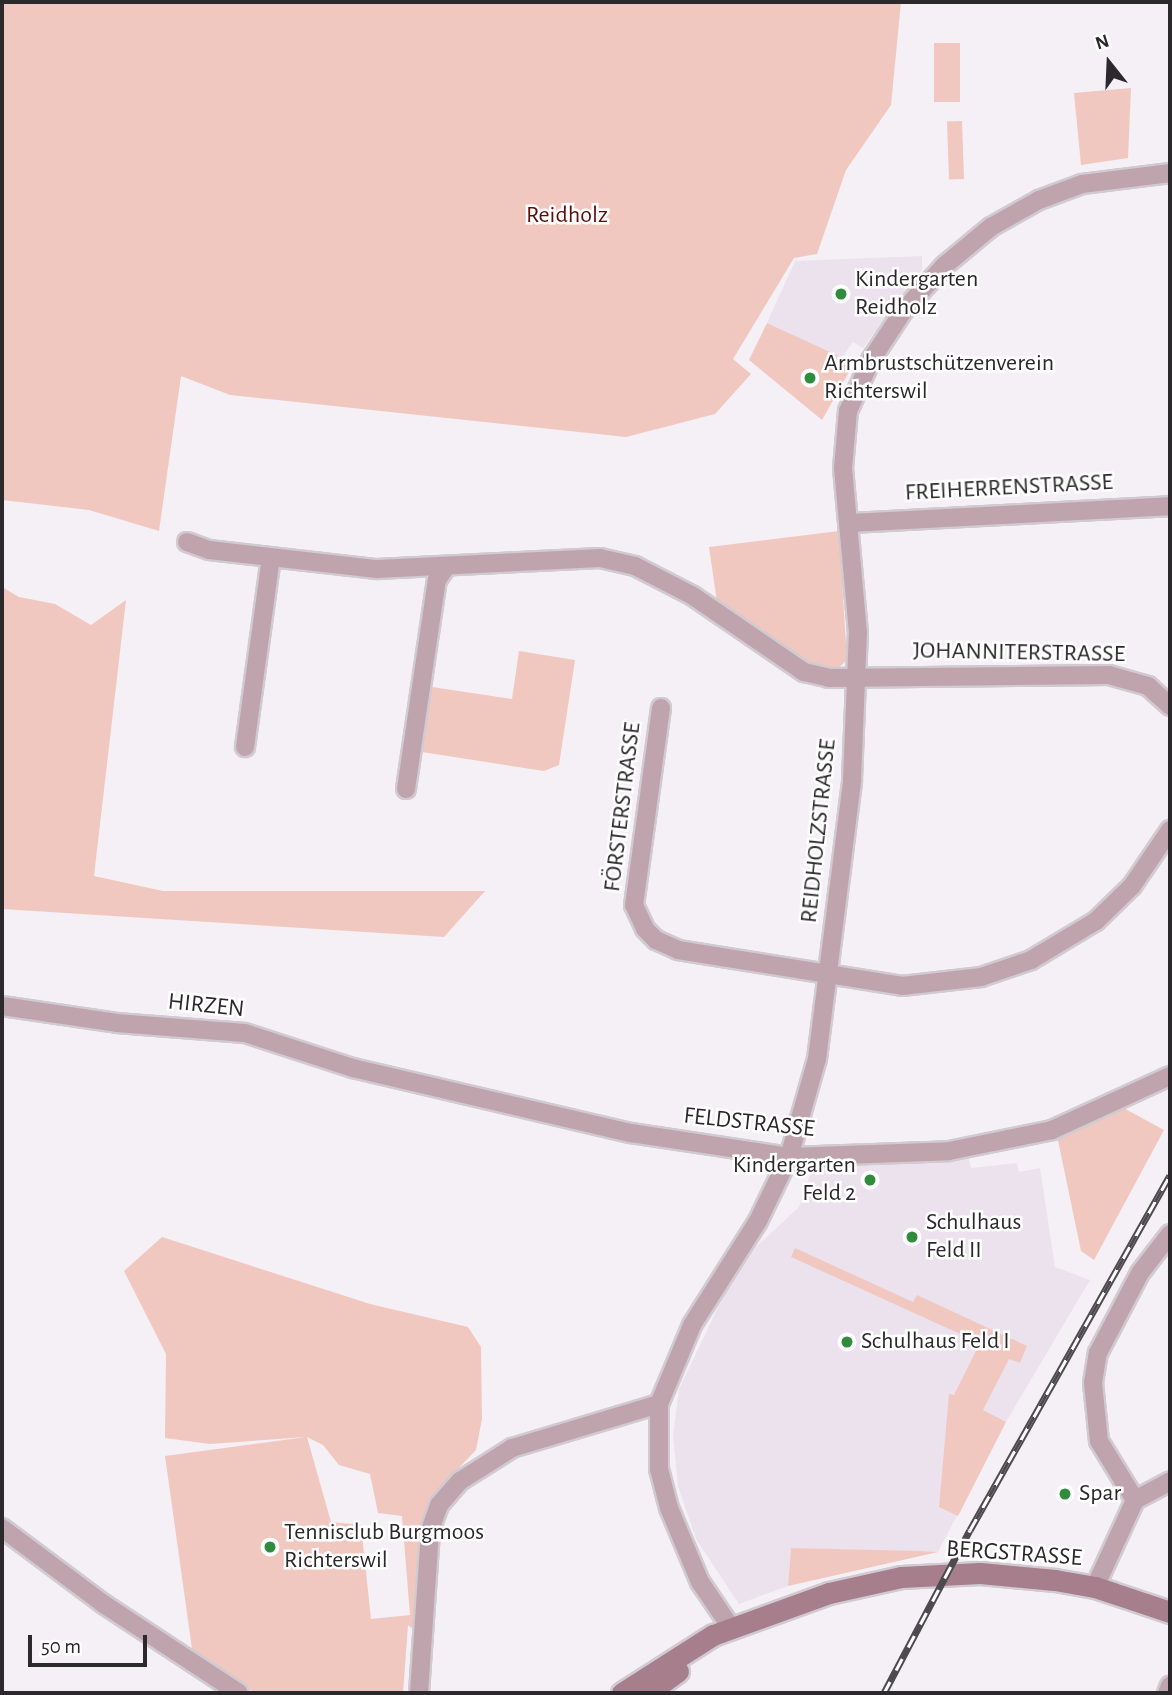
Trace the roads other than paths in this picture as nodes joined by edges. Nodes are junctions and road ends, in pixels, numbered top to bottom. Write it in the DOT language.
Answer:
graph roads {
  1 [pos="1170,173"];
  2 [pos="1170,506"];
  3 [pos="850,523"];
  4 [pos="187,542"];
  5 [pos="271,558"];
  6 [pos="446,566"];
  7 [pos="857,674"];
  8 [pos="1170,706"];
  9 [pos="661,708"];
  10 [pos="245,747"];
  11 [pos="406,789"];
  12 [pos="1170,830"];
  13 [pos="827,977"];
  14 [pos="2,1006"];
  15 [pos="400,1076"];
  16 [pos="1170,1076"];
  17 [pos="789,1157"];
  18 [pos="1170,1234"];
  19 [pos="659,1404"];
  20 [pos="1170,1481"];
  21 [pos="1135,1500"];
  22 [pos="2,1528"];
  23 [pos="1095,1587"];
  24 [pos="1170,1612"];
  25 [pos="732,1629"];
  26 [pos="1170,1686"];
  27 [pos="239,1693"];
  28 [pos="419,1693"];
  29 [pos="622,1693"];
  30 [pos="648,1693"];
  31 [pos="1167,1693"];
  1 -- 3 [label="street, REIDHOLZSTRASSE"];
  2 -- 3 [label="street, FREIHERRENSTRASSE"];
  3 -- 7 [label="street, REIDHOLZSTRASSE"];
  4 -- 5 [label="street, JOHANNITERSTRASSE"];
  5 -- 6 [label="street, JOHANNITERSTRASSE"];
  5 -- 10 [label="street"];
  6 -- 7 [label="street, JOHANNITERSTRASSE"];
  6 -- 11 [label="street"];
  7 -- 8 [label="street, JOHANNITERSTRASSE"];
  7 -- 13 [label="street, REIDHOLZSTRASSE"];
  9 -- 13 [label="street, FÖRSTERSTRASSE"];
  12 -- 13 [label="street"];
  13 -- 17 [label="street, REIDHOLZSTRASSE"];
  14 -- 15 [label="street, HIRZEN"];
  15 -- 17 [label="street, FELDSTRASSE"];
  16 -- 17 [label="street, FELDSTRASSE"];
  17 -- 19 [label="street, REIDHOLZSTRASSE"];
  18 -- 21 [label="street"];
  19 -- 25 [label="street, REIDHOLZSTRASSE"];
  19 -- 28 [label="street"];
  20 -- 21 [label="street"];
  21 -- 23 [label="street"];
  22 -- 27 [label="street"];
  23 -- 24 [label="main road, BERGSTRASSE"];
  23 -- 25 [label="main road, BERGSTRASSE"];
  25 -- 29 [label="main road, BERGSTRASSE"];
  25 -- 30 [label="main road, BERGSTRASSE"];
  26 -- 31 [label="street"];
}
